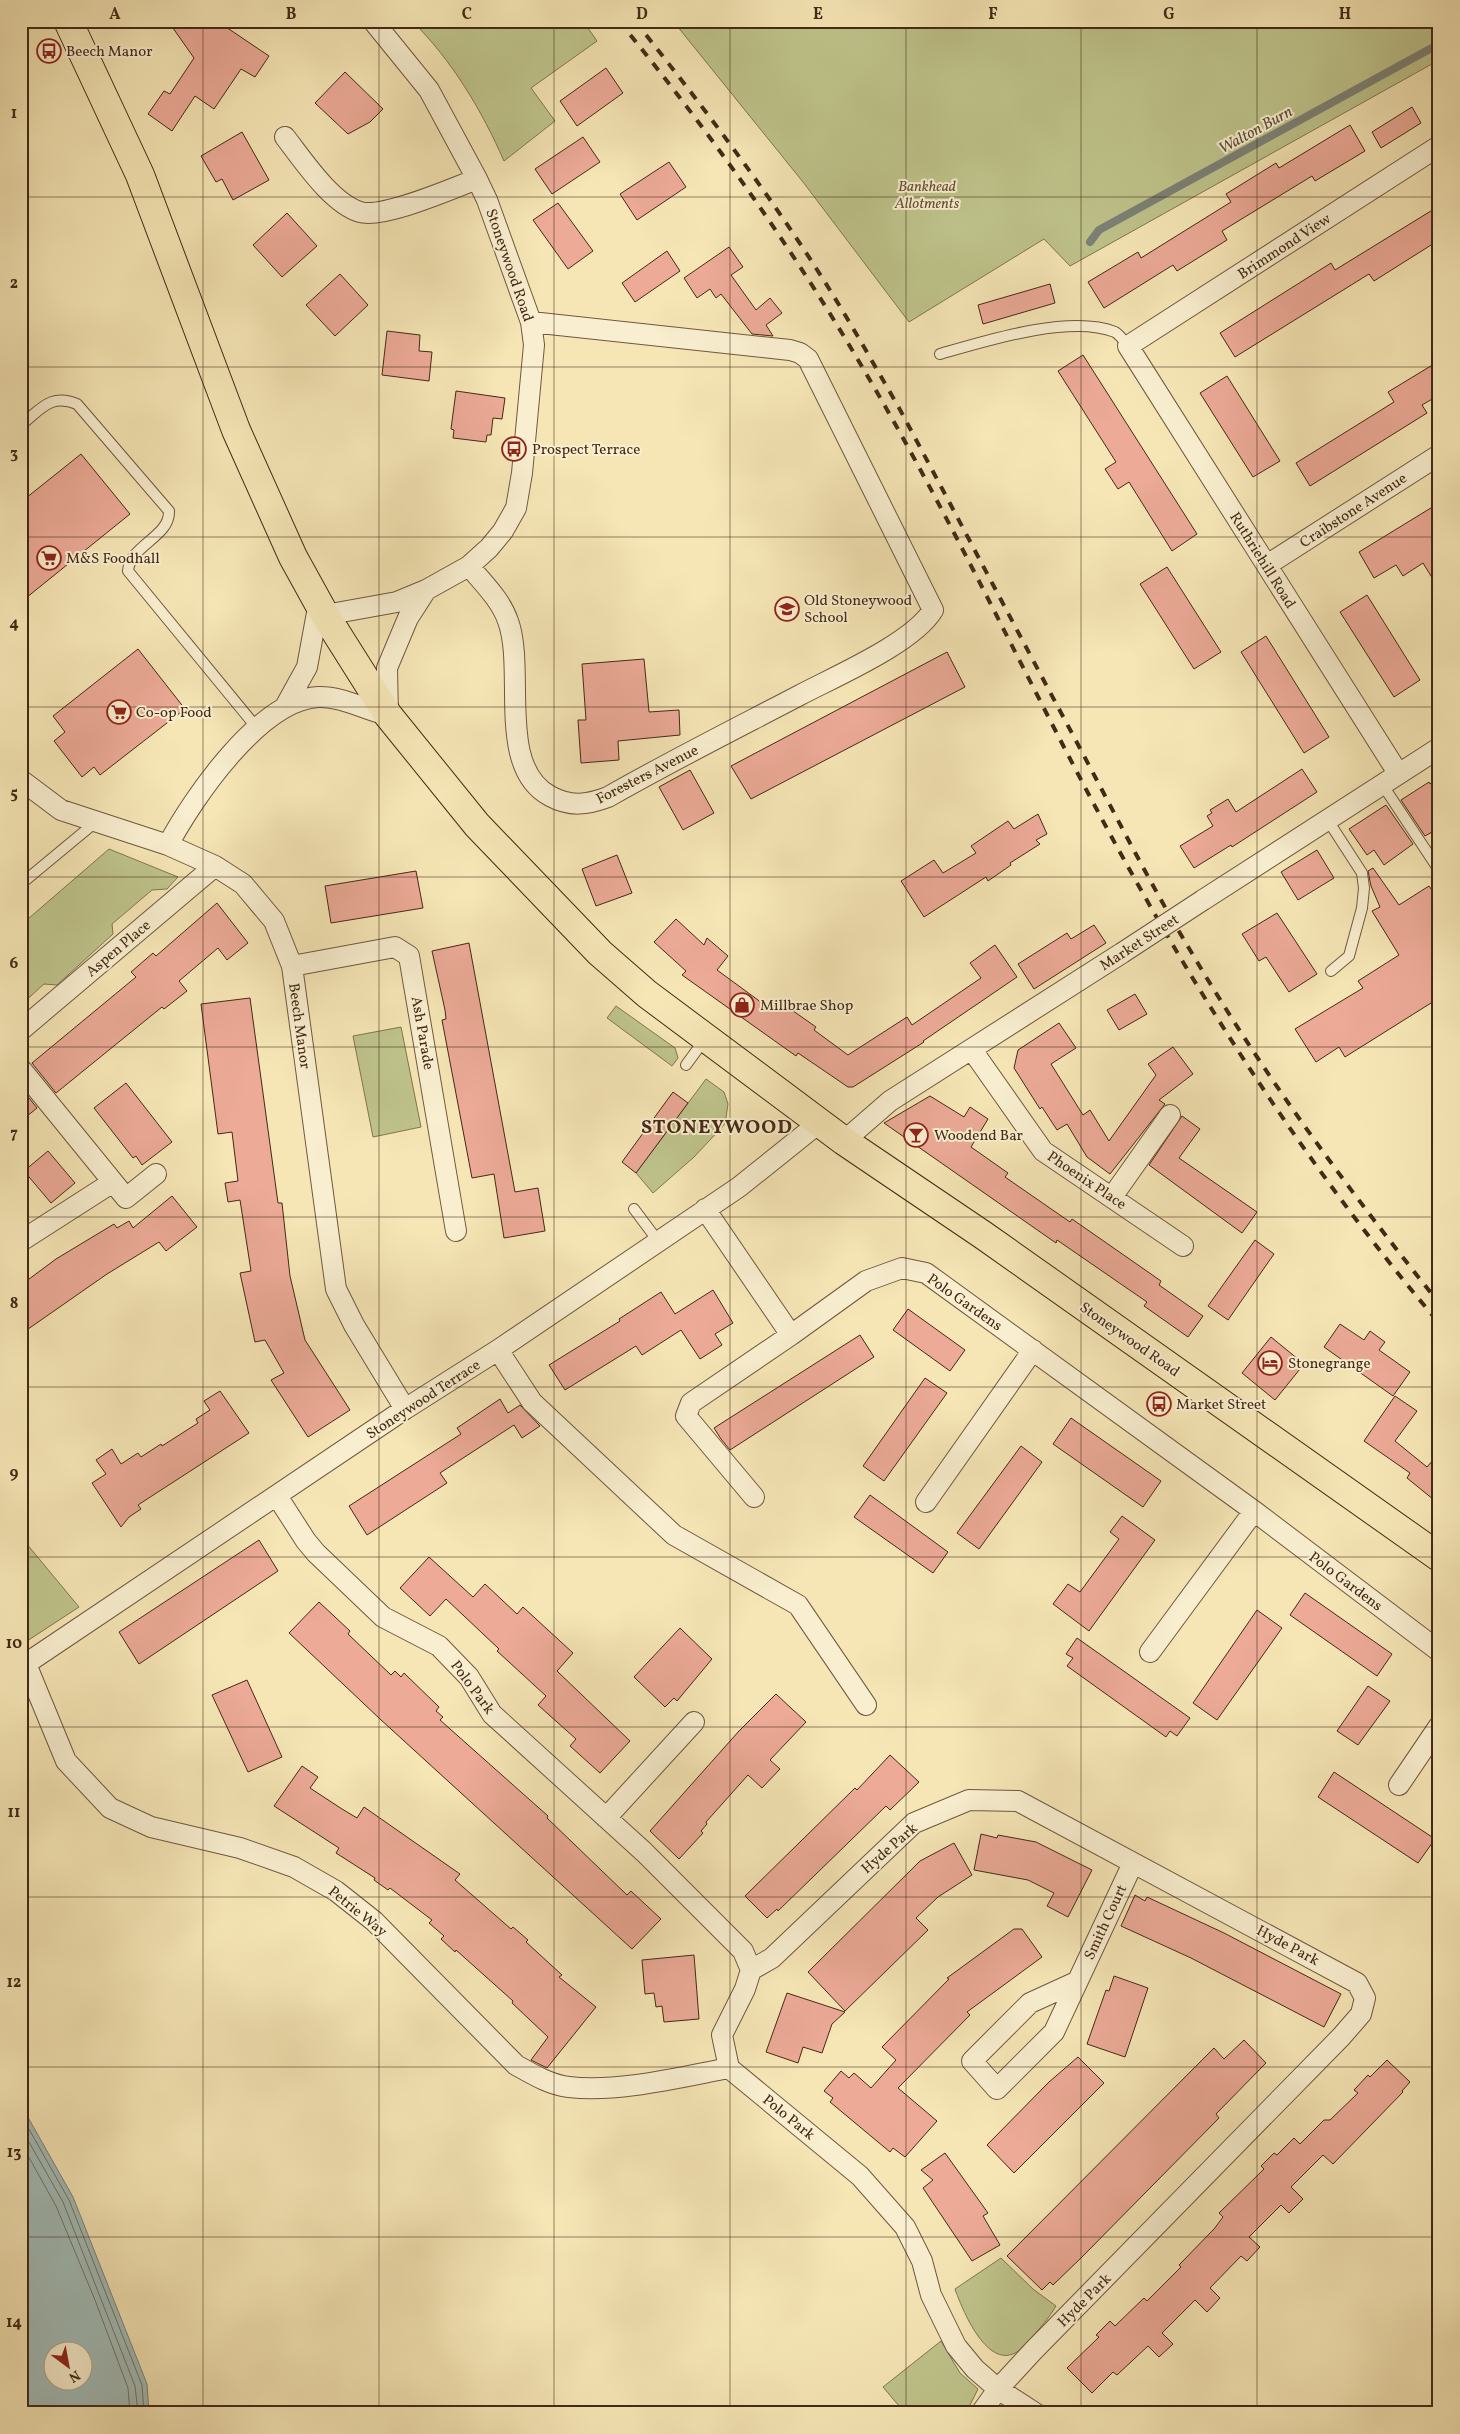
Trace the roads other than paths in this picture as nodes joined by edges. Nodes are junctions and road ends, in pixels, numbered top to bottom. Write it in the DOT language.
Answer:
graph roads {
  1 [pos="68,21"];
  2 [pos="373,21"];
  3 [pos="285,137"];
  4 [pos="1439,146"];
  5 [pos="477,179"];
  6 [pos="531,322"];
  7 [pos="1128,346"];
  8 [pos="940,354"];
  9 [pos="21,425"];
  10 [pos="1439,455"];
  11 [pos="1267,565"];
  12 [pos="469,566"];
  13 [pos="426,590"];
  14 [pos="322,609"];
  15 [pos="286,705"];
  16 [pos="388,715"];
  17 [pos="257,728"];
  18 [pos="1439,748"];
  19 [pos="1390,779"];
  20 [pos="21,780"];
  21 [pos="1327,819"];
  22 [pos="97,821"];
  23 [pos="168,845"];
  24 [pos="215,866"];
  25 [pos="1439,870"];
  26 [pos="21,884"];
  27 [pos="292,966"];
  28 [pos="1331,970"];
  29 [pos="21,1030"];
  30 [pos="706,1038"];
  31 [pos="972,1050"];
  32 [pos="686,1065"];
  33 [pos="21,1069"];
  34 [pos="1170,1114"];
  35 [pos="819,1123"];
  36 [pos="844,1141"];
  37 [pos="156,1174"];
  38 [pos="113,1182"];
  39 [pos="1112,1197"];
  40 [pos="705,1209"];
  41 [pos="634,1210"];
  42 [pos="456,1231"];
  43 [pos="21,1241"];
  44 [pos="658,1241"];
  45 [pos="1182,1246"];
  46 [pos="791,1335"];
  47 [pos="498,1350"];
  48 [pos="1033,1350"];
  49 [pos="405,1409"];
  50 [pos="277,1496"];
  51 [pos="754,1498"];
  52 [pos="926,1502"];
  53 [pos="1254,1511"];
  54 [pos="1439,1557"];
  55 [pos="1439,1651"];
  56 [pos="1150,1652"];
  57 [pos="24,1666"];
  58 [pos="866,1704"];
  59 [pos="694,1722"];
  60 [pos="1439,1726"];
  61 [pos="1399,1785"];
  62 [pos="606,1818"];
  63 [pos="1133,1863"];
  64 [pos="751,1970"];
  65 [pos="1076,1982"];
  66 [pos="729,2068"];
  67 [pos="998,2390"];
  68 [pos="981,2413"];
  69 [pos="1035,2413"];
  1 -- 14 [label="main road, Stoneywood Road"];
  2 -- 5 [label="street, Stoneywood Road"];
  3 -- 5 [label="street"];
  4 -- 7 [label="street, Brimmond View"];
  5 -- 6 [label="street, Stoneywood Road"];
  6 -- 12 [label="street, Stoneywood Road"];
  6 -- 12 [label="street, Foresters Avenue"];
  7 -- 8 [label="lane"];
  7 -- 11 [label="street, Ruthriehill Road"];
  9 -- 17 [label="lane"];
  10 -- 11 [label="street, Craibstone Avenue"];
  11 -- 19 [label="street, Ruthriehill Road"];
  12 -- 13 [label="street, Stoneywood Road"];
  13 -- 14 [label="street, Stoneywood Road"];
  13 -- 16 [label="street, Stoneywood Road"];
  14 -- 15 [label="street"];
  14 -- 16 [label="main road, Stoneywood Road"];
  15 -- 16 [label="street"];
  15 -- 17 [label="street"];
  16 -- 30 [label="main road, Stoneywood Road"];
  17 -- 23 [label="street"];
  18 -- 19 [label="street, Market Street"];
  19 -- 21 [label="street, Market Street"];
  19 -- 25 [label="lane"];
  20 -- 22 [label="street, Beech Manor"];
  21 -- 28 [label="lane"];
  21 -- 31 [label="street, Market Street, bridge"];
  22 -- 23 [label="street, Beech Manor"];
  22 -- 26 [label="lane"];
  23 -- 24 [label="street, Beech Manor"];
  24 -- 27 [label="street, Beech Manor"];
  24 -- 29 [label="street, Aspen Place"];
  27 -- 42 [label="street, Ash Parade"];
  27 -- 49 [label="street, Beech Manor"];
  30 -- 32 [label="lane"];
  30 -- 35 [label="main road, Stoneywood Road"];
  31 -- 36 [label="street, Market Street"];
  31 -- 39 [label="street, Phoenix Place"];
  33 -- 38 [label="street"];
  34 -- 39 [label="street"];
  35 -- 36 [label="main road, Stoneywood Road"];
  35 -- 40 [label="street, Stoneywood Terrace"];
  36 -- 54 [label="main road, Stoneywood Road"];
  37 -- 38 [label="street"];
  38 -- 43 [label="street"];
  39 -- 45 [label="street, Phoenix Place"];
  40 -- 44 [label="street, Stoneywood Terrace"];
  40 -- 46 [label="street"];
  41 -- 44 [label="lane"];
  44 -- 47 [label="street, Stoneywood Terrace"];
  46 -- 48 [label="street, Polo Gardens"];
  46 -- 51 [label="street, Polo Gardens"];
  47 -- 49 [label="street, Stoneywood Terrace"];
  47 -- 58 [label="street"];
  48 -- 52 [label="street"];
  48 -- 53 [label="street, Polo Gardens"];
  49 -- 50 [label="street, Stoneywood Terrace"];
  50 -- 57 [label="street, Stoneywood Terrace"];
  50 -- 62 [label="street, Polo Park"];
  53 -- 55 [label="street, Polo Gardens"];
  53 -- 56 [label="street"];
  57 -- 66 [label="street, Petrie Way"];
  59 -- 62 [label="street"];
  60 -- 61 [label="street"];
  62 -- 64 [label="street, Polo Park"];
  63 -- 64 [label="street, Hyde Park"];
  63 -- 65 [label="street, Smith Court"];
  63 -- 67 [label="street, Hyde Park"];
  64 -- 66 [label="street"];
  65 -- 65 [label="street, Smith Court"];
  66 -- 67 [label="street, Polo Park"];
  67 -- 68 [label="street, Hyde Park"];
  67 -- 69 [label="street, Polo Park"];
}
